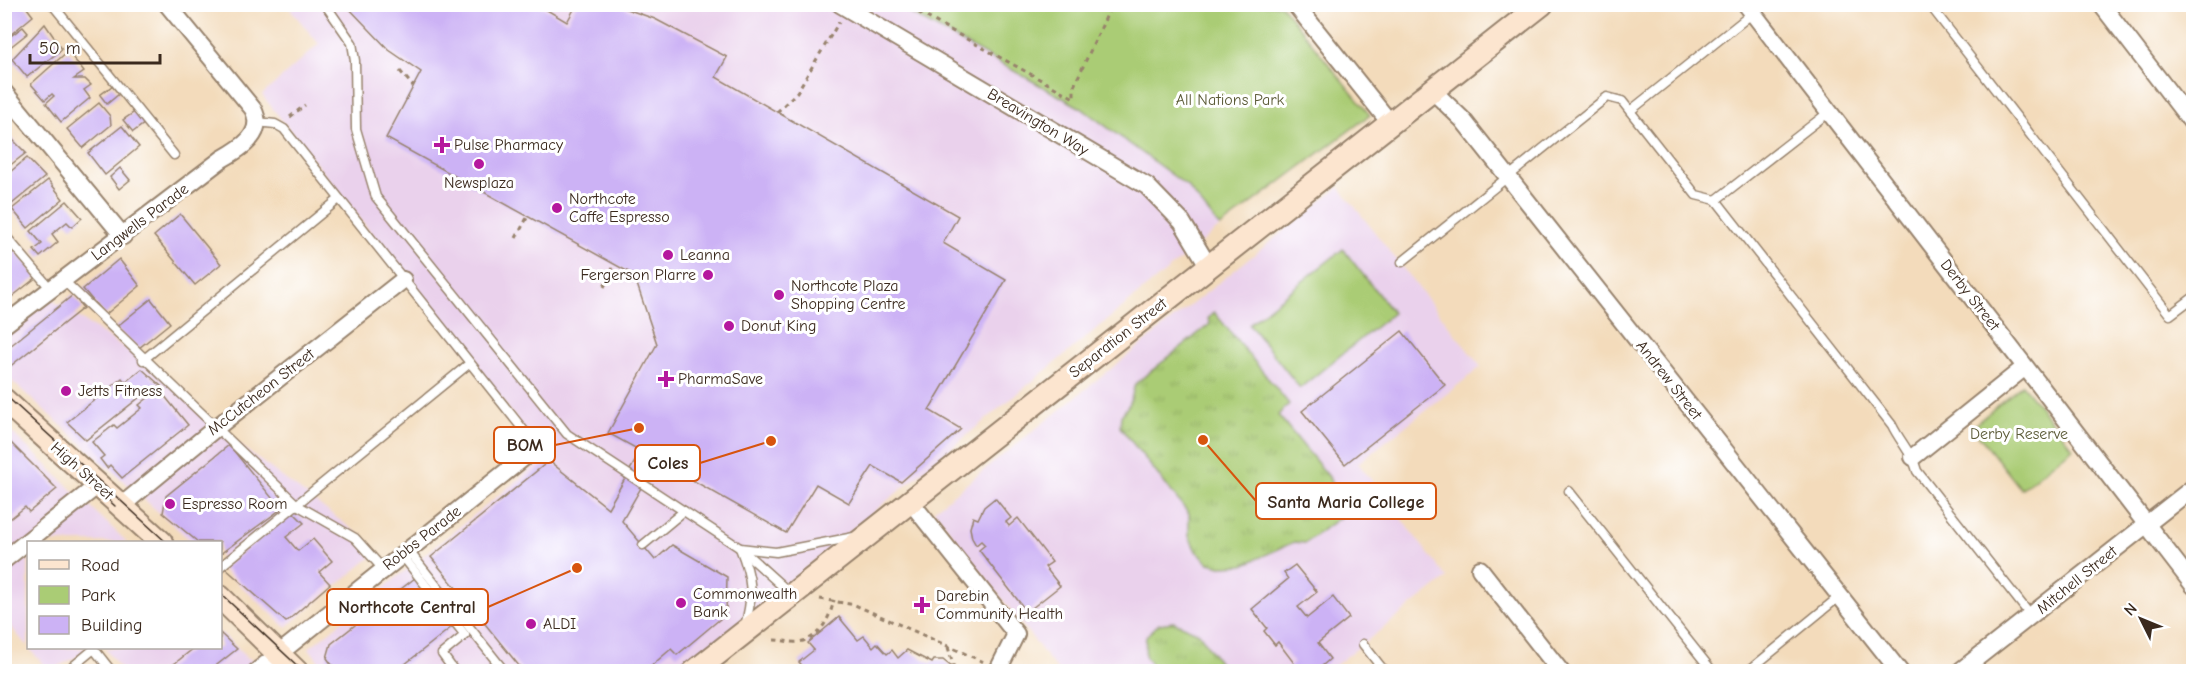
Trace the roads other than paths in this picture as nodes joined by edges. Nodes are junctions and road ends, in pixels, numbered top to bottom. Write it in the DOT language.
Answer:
graph roads {
  1 [pos="52,4"];
  2 [pos="167,4"];
  3 [pos="325,4"];
  4 [pos="1295,4"];
  5 [pos="1542,4"];
  6 [pos="1929,4"];
  7 [pos="2101,4"];
  8 [pos="843,6"];
  9 [pos="1754,7"];
  10 [pos="1433,91"];
  11 [pos="4,92"];
  12 [pos="1630,111"];
  13 [pos="1829,112"];
  14 [pos="255,115"];
  15 [pos="1391,124"];
  16 [pos="2193,125"];
  17 [pos="174,155"];
  18 [pos="1508,177"];
  19 [pos="339,200"];
  20 [pos="1716,200"];
  21 [pos="4,234"];
  22 [pos="123,236"];
  23 [pos="1402,262"];
  24 [pos="1209,267"];
  25 [pos="403,280"];
  26 [pos="56,284"];
  27 [pos="2193,297"];
  28 [pos="4,325"];
  29 [pos="143,360"];
  30 [pos="470,363"];
  31 [pos="2025,367"];
  32 [pos="4,400"];
  33 [pos="217,427"];
  34 [pos="537,447"];
  35 [pos="1913,456"];
  36 [pos="98,485"];
  37 [pos="2193,487"];
  38 [pos="1569,491"];
  39 [pos="910,501"];
  40 [pos="297,505"];
  41 [pos="121,507"];
  42 [pos="684,511"];
  43 [pos="2146,525"];
  44 [pos="869,533"];
  45 [pos="28,541"];
  46 [pos="158,541"];
  47 [pos="27,542"];
  48 [pos="643,545"];
  49 [pos="740,548"];
  50 [pos="404,552"];
  51 [pos="4,560"];
  52 [pos="222,565"];
  53 [pos="383,569"];
  54 [pos="1480,569"];
  55 [pos="2193,586"];
  56 [pos="791,594"];
  57 [pos="1840,596"];
  58 [pos="222,599"];
  59 [pos="2031,616"];
  60 [pos="743,632"];
  61 [pos="1363,644"];
  62 [pos="279,653"];
  63 [pos="998,670"];
  64 [pos="66,672"];
  65 [pos="111,672"];
  66 [pos="256,672"];
  67 [pos="297,672"];
  68 [pos="455,672"];
  69 [pos="505,672"];
  70 [pos="694,672"];
  71 [pos="1385,672"];
  72 [pos="1561,672"];
  73 [pos="1713,672"];
  74 [pos="1747,672"];
  75 [pos="1900,672"];
  76 [pos="1959,672"];
  1 -- 17 [label="lane"];
  2 -- 14 [label="street"];
  3 -- 42 [label="lane"];
  4 -- 15 [label="street"];
  5 -- 10 [label="street, Separation Street"];
  6 -- 27 [label="lane"];
  7 -- 16 [label="street"];
  8 -- 24 [label="street, Breavington Way"];
  9 -- 12 [label="lane"];
  9 -- 13 [label="street, Derby Street"];
  10 -- 15 [label="street, Separation Street"];
  10 -- 18 [label="street, Andrew Street"];
  11 -- 22 [label="street"];
  12 -- 18 [label="lane"];
  12 -- 20 [label="lane"];
  13 -- 20 [label="lane"];
  13 -- 31 [label="street, Derby Street"];
  14 -- 19 [label="lane"];
  14 -- 22 [label="street, Langwells Parade"];
  15 -- 24 [label="street, Separation Street"];
  18 -- 23 [label="lane"];
  18 -- 57 [label="street, Andrew Street"];
  19 -- 25 [label="lane"];
  19 -- 29 [label="lane"];
  20 -- 35 [label="lane"];
  21 -- 26 [label="lane"];
  22 -- 26 [label="street, Langwells Parade"];
  24 -- 39 [label="street, Separation Street"];
  25 -- 30 [label="lane"];
  25 -- 33 [label="street, McCutcheon Street"];
  26 -- 28 [label="street, Langwells Parade"];
  26 -- 29 [label="lane"];
  29 -- 33 [label="lane"];
  30 -- 34 [label="lane"];
  30 -- 40 [label="lane"];
  31 -- 35 [label="street"];
  31 -- 43 [label="street, Derby Street"];
  32 -- 36 [label="street, High Street"];
  33 -- 40 [label="lane"];
  33 -- 41 [label="street, McCutcheon Street"];
  34 -- 50 [label="street, Robbs Parade"];
  35 -- 59 [label="lane"];
  36 -- 41 [label="street, High Street"];
  36 -- 45 [label="street"];
  37 -- 43 [label="street, Mitchell Street"];
  38 -- 73 [label="lane"];
  39 -- 44 [label="street, Separation Street"];
  39 -- 63 [label="street"];
  40 -- 52 [label="lane"];
  40 -- 53 [label="lane"];
  41 -- 46 [label="street, High Street"];
  42 -- 48 [label="lane"];
  42 -- 49 [label="lane"];
  43 -- 55 [label="street, Derby Street"];
  43 -- 59 [label="street, Mitchell Street"];
  44 -- 49 [label="lane"];
  44 -- 56 [label="street, Separation Street"];
  47 -- 51 [label="street"];
  49 -- 56 [label="lane"];
  49 -- 60 [label="lane"];
  50 -- 53 [label="street, Robbs Parade"];
  50 -- 68 [label="lane"];
  50 -- 69 [label="lane"];
  53 -- 62 [label="street, Robbs Parade"];
  54 -- 72 [label="street"];
  56 -- 60 [label="street, Separation Street"];
  57 -- 74 [label="lane"];
  57 -- 75 [label="street, Andrew Street"];
  58 -- 62 [label="street"];
  59 -- 76 [label="street, Mitchell Street"];
  60 -- 70 [label="street, Separation Street"];
  61 -- 71 [label="lane"];
  62 -- 66 [label="street, Robbs Parade"];
  62 -- 67 [label="street"];
  64 -- 65 [label="lane"];
}
